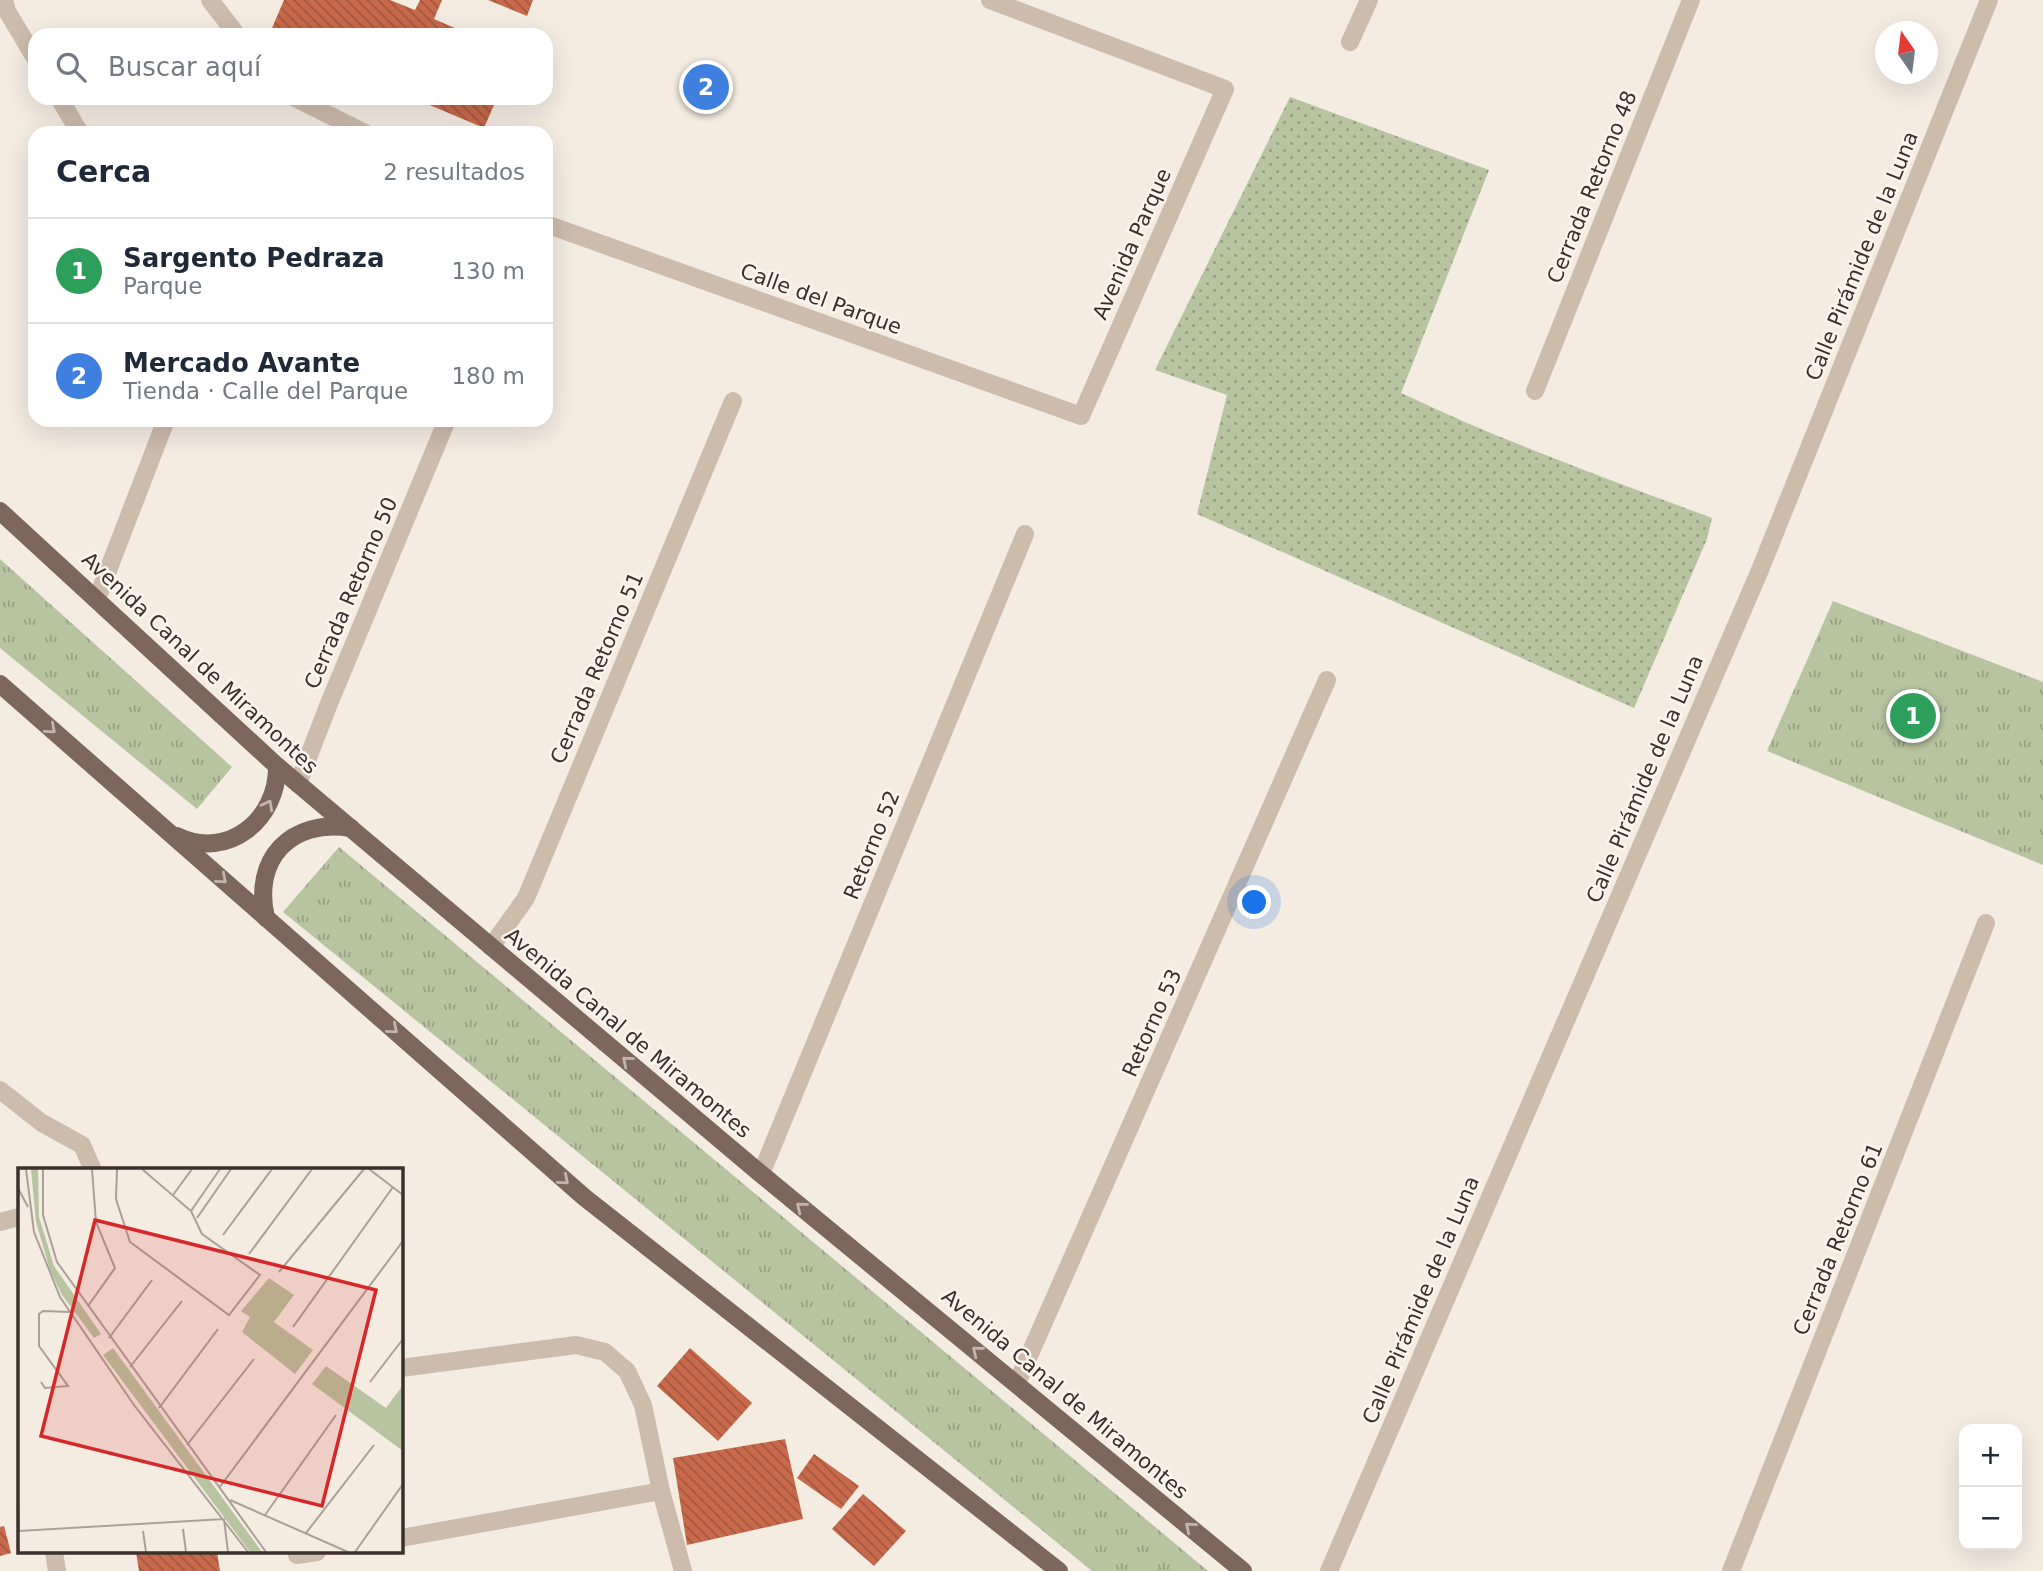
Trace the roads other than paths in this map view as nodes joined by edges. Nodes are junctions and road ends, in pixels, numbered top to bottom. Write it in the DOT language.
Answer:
graph roads {
  1 [pos="4,0"];
  2 [pos="210,0"];
  3 [pos="990,0"];
  4 [pos="1369,0"];
  5 [pos="1691,0"];
  6 [pos="1989,0"];
  7 [pos="232,28"];
  8 [pos="1350,42"];
  9 [pos="28,46"];
  10 [pos="63,105"];
  11 [pos="309,105"];
  12 [pos="76,126"];
  13 [pos="351,126"];
  14 [pos="553,227"];
  15 [pos="1535,391"];
  16 [pos="733,401"];
  17 [pos="1081,416"];
  18 [pos="163,427"];
  19 [pos="444,427"];
  20 [pos="0,512"];
  21 [pos="1025,534"];
  22 [pos="97,599"];
  23 [pos="1327,680"];
  24 [pos="0,684"];
  25 [pos="277,766"];
  26 [pos="298,784"];
  27 [pos="351,828"];
  28 [pos="168,831"];
  29 [pos="267,918"];
  30 [pos="1986,923"];
  31 [pos="491,947"];
  32 [pos="0,1090"];
  33 [pos="92,1168"];
  34 [pos="761,1174"];
  35 [pos="18,1217"];
  36 [pos="0,1222"];
  37 [pos="402,1368"];
  38 [pos="1017,1383"];
  39 [pos="661,1491"];
  40 [pos="402,1538"];
  41 [pos="304,1554"];
  42 [pos="297,1555"];
  43 [pos="683,1571"];
  44 [pos="1059,1571"];
  45 [pos="1243,1571"];
  46 [pos="1329,1571"];
  47 [pos="1731,1571"];
  1 -- 9 [label="street"];
  2 -- 7 [label="street"];
  3 -- 17 [label="street, Avenida Parque"];
  4 -- 8 [label="street"];
  5 -- 15 [label="street, Cerrada Retorno 48"];
  6 -- 46 [label="street, Calle Pirámide de la Luna"];
  10 -- 12 [label="street"];
  11 -- 13 [label="street"];
  14 -- 17 [label="street, Calle del Parque"];
  16 -- 31 [label="street, Cerrada Retorno 51"];
  18 -- 22 [label="street"];
  19 -- 26 [label="street, Cerrada Retorno 50"];
  20 -- 22 [label="main road, Avenida Canal de Miramontes"];
  21 -- 34 [label="street, Retorno 52"];
  22 -- 25 [label="main road, Avenida Canal de Miramontes"];
  23 -- 38 [label="street, Retorno 53"];
  24 -- 28 [label="main road, one-way"];
  25 -- 26 [label="main road, Avenida Canal de Miramontes"];
  28 -- 25 [label="main road, one-way"];
  26 -- 27 [label="main road, Avenida Canal de Miramontes"];
  27 -- 29 [label="main road"];
  27 -- 31 [label="main road, Avenida Canal de Miramontes"];
  28 -- 29 [label="main road, one-way"];
  29 -- 44 [label="main road, one-way"];
  30 -- 47 [label="street, Cerrada Retorno 61"];
  34 -- 31 [label="main road, Avenida Canal de Miramontes, one-way"];
  32 -- 33 [label="street"];
  38 -- 34 [label="main road, Avenida Canal de Miramontes, one-way"];
  35 -- 36 [label="street"];
  37 -- 39 [label="street"];
  45 -- 38 [label="main road, Avenida Canal de Miramontes, one-way"];
  39 -- 40 [label="street"];
  39 -- 43 [label="street"];
  41 -- 42 [label="street"];
}
